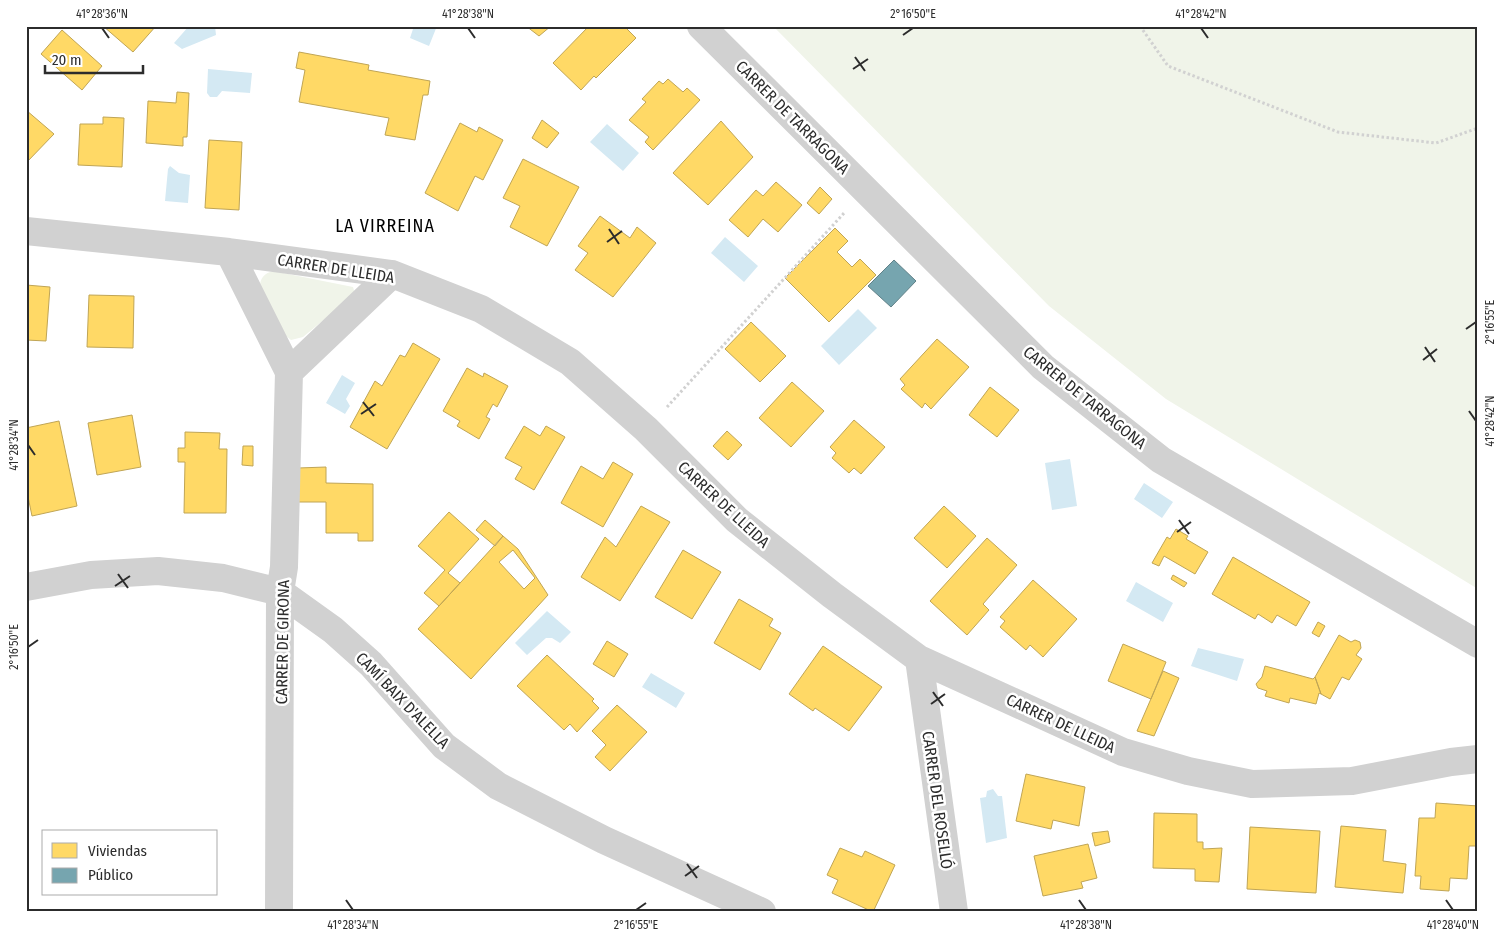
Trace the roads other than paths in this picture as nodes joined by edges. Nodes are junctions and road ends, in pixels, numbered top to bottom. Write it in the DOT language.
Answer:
graph roads {
  1 [pos="701,26"];
  2 [pos="26,231"];
  3 [pos="229,252"];
  4 [pos="392,274"];
  5 [pos="289,372"];
  6 [pos="26,587"];
  7 [pos="280,592"];
  8 [pos="1468,639"];
  9 [pos="1478,656"];
  10 [pos="919,658"];
  11 [pos="1478,745"];
  12 [pos="1478,759"];
  13 [pos="1451,762"];
  14 [pos="279,912"];
  15 [pos="762,912"];
  16 [pos="954,912"];
  1 -- 8 [label="street, CARRER DE TARRAGONA"];
  2 -- 3 [label="street, CARRER DE LLEIDA"];
  3 -- 4 [label="street, CARRER DE LLEIDA"];
  3 -- 5 [label="street, CARRER DE GIRONA"];
  4 -- 5 [label="street"];
  4 -- 10 [label="street, CARRER DE LLEIDA"];
  5 -- 7 [label="street, CARRER DE GIRONA"];
  6 -- 7 [label="street, CAMÍ BAIX D'ALELLA"];
  7 -- 14 [label="street, CARRER DE GIRONA"];
  7 -- 15 [label="street, CAMÍ BAIX D'ALELLA"];
  8 -- 9 [label="street, CARRER DE TARRAGONA"];
  10 -- 13 [label="street, CARRER DE LLEIDA"];
  10 -- 16 [label="street, CARRER DEL ROSELLÓ"];
  11 -- 13 [label="street, CARRER DE LLEIDA"];
  12 -- 13 [label="street, CARRER DE LLEIDA"];
}
